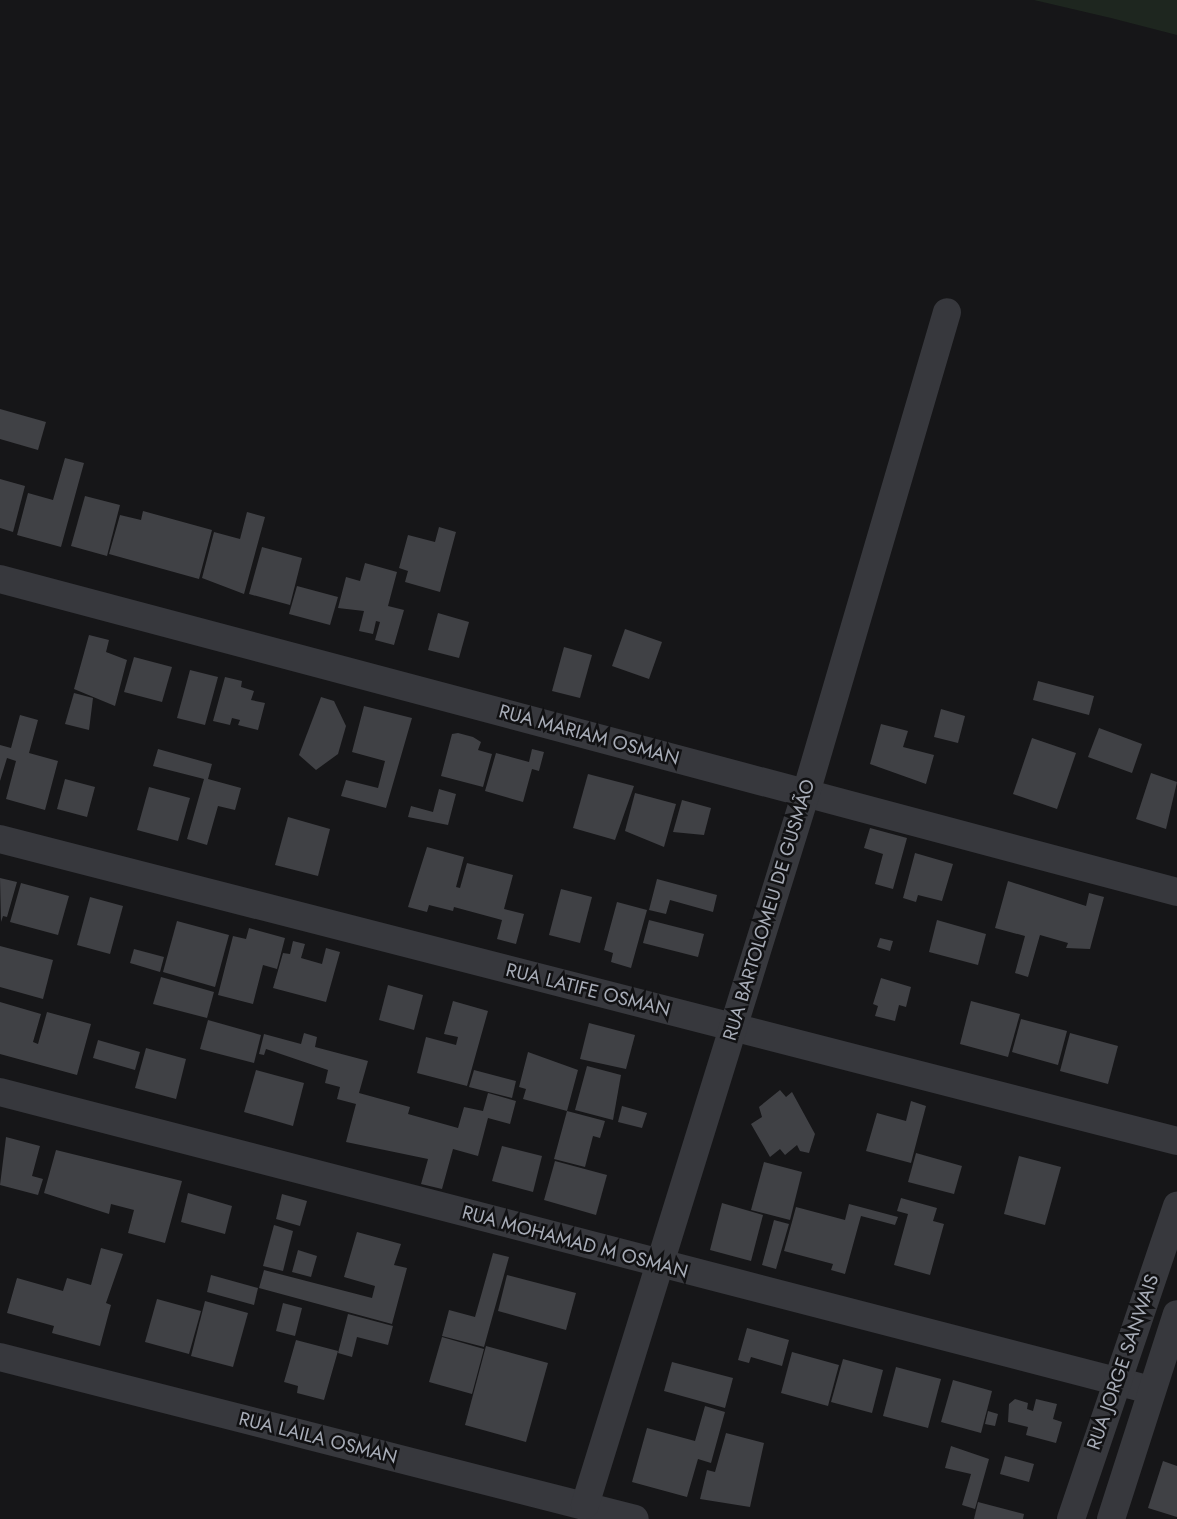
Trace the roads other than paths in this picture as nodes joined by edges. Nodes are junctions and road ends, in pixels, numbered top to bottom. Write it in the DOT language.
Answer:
graph roads {
  1 [pos="947,312"];
  2 [pos="0,579"];
  3 [pos="806,793"];
  4 [pos="0,839"];
  5 [pos="1177,892"];
  6 [pos="733,1028"];
  7 [pos="0,1093"];
  8 [pos="1177,1141"];
  9 [pos="1177,1205"];
  10 [pos="659,1264"];
  11 [pos="1177,1314"];
  12 [pos="0,1357"];
  13 [pos="1115,1380"];
  14 [pos="1151,1390"];
  15 [pos="584,1505"];
  16 [pos="635,1519"];
  17 [pos="1071,1519"];
  18 [pos="1111,1519"];
  1 -- 3 [label="street, RUA BARTOLOMEU DE GUSMÃO"];
  2 -- 3 [label="street, RUA MARIAM OSMAN"];
  3 -- 5 [label="street, RUA MARIAM OSMAN"];
  3 -- 6 [label="street, RUA BARTOLOMEU DE GUSMÃO"];
  4 -- 6 [label="street, RUA LATIFE OSMAN"];
  6 -- 8 [label="street, RUA LATIFE OSMAN"];
  6 -- 10 [label="street, RUA BARTOLOMEU DE GUSMÃO"];
  7 -- 10 [label="street, RUA MOHAMAD M OSMAN"];
  9 -- 13 [label="street, RUA JORGE SANWAIS"];
  10 -- 13 [label="street, RUA MOHAMAD M OSMAN"];
  10 -- 15 [label="street, RUA BARTOLOMEU DE GUSMÃO"];
  11 -- 14 [label="street, RUA JORGE SANWAIS"];
  12 -- 15 [label="street, RUA LAILA OSMAN"];
  13 -- 14 [label="street, RUA MOHAMAD M OSMAN"];
  13 -- 17 [label="street, RUA JORGE SANWAIS"];
  14 -- 18 [label="street, RUA JORGE SANWAIS"];
  15 -- 16 [label="street, RUA LAILA OSMAN"];
}
